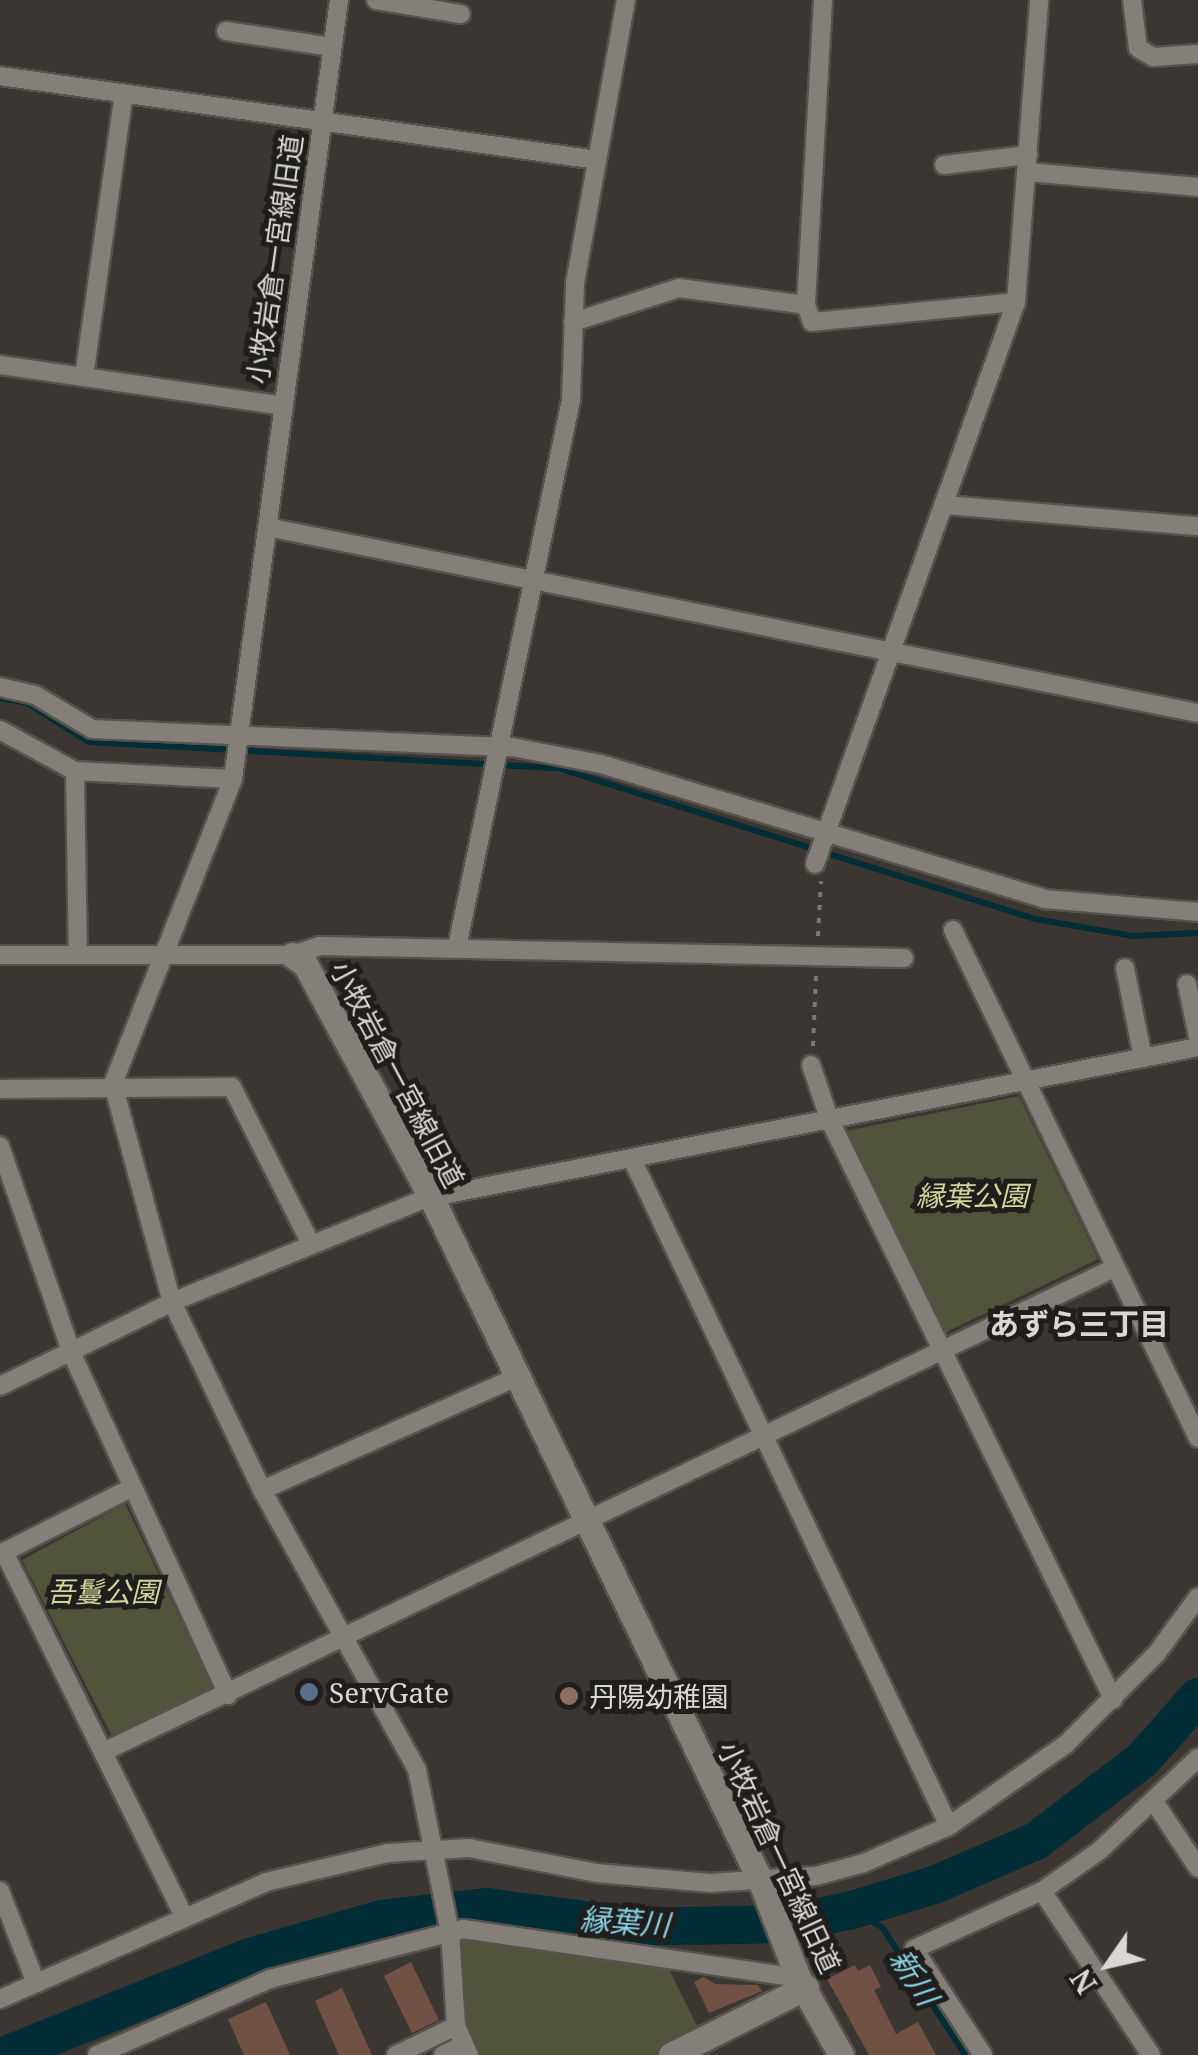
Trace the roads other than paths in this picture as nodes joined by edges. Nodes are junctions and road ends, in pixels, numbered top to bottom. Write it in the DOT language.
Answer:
graph roads {
  1 [pos="339,0"];
  2 [pos="376,0"];
  3 [pos="626,0"];
  4 [pos="823,0"];
  5 [pos="1040,0"];
  6 [pos="1132,0"];
  7 [pos="461,14"];
  8 [pos="226,31"];
  9 [pos="332,47"];
  10 [pos="1198,54"];
  11 [pos="0,76"];
  12 [pos="124,94"];
  13 [pos="323,123"];
  14 [pos="597,160"];
  15 [pos="1028,164"];
  16 [pos="944,165"];
  17 [pos="1198,188"];
  18 [pos="1016,302"];
  19 [pos="806,305"];
  20 [pos="574,322"];
  21 [pos="0,365"];
  22 [pos="84,377"];
  23 [pos="284,406"];
  24 [pos="946,506"];
  25 [pos="1198,526"];
  26 [pos="268,527"];
  27 [pos="531,578"];
  28 [pos="893,652"];
  29 [pos="0,687"];
  30 [pos="1198,713"];
  31 [pos="0,730"];
  32 [pos="239,737"];
  33 [pos="494,752"];
  34 [pos="75,770"];
  35 [pos="234,772"];
  36 [pos="824,835"];
  37 [pos="815,862"];
  38 [pos="1198,912"];
  39 [pos="953,930"];
  40 [pos="457,947"];
  41 [pos="0,954"];
  42 [pos="78,954"];
  43 [pos="166,954"];
  44 [pos="292,955"];
  45 [pos="904,958"];
  46 [pos="1125,968"];
  47 [pos="1187,984"];
  48 [pos="1198,1036"];
  49 [pos="1198,1047"];
  50 [pos="1143,1058"];
  51 [pos="811,1065"];
  52 [pos="1024,1083"];
  53 [pos="114,1084"];
  54 [pos="0,1089"];
  55 [pos="830,1121"];
  56 [pos="0,1146"];
  57 [pos="632,1159"];
  58 [pos="431,1197"];
  59 [pos="311,1244"];
  60 [pos="1114,1268"];
  61 [pos="172,1302"];
  62 [pos="941,1351"];
  63 [pos="72,1354"];
  64 [pos="517,1377"];
  65 [pos="0,1386"];
  66 [pos="1198,1438"];
  67 [pos="763,1441"];
  68 [pos="129,1489"];
  69 [pos="262,1490"];
  70 [pos="588,1524"];
  71 [pos="2,1553"];
  72 [pos="1198,1597"];
  73 [pos="342,1642"];
  74 [pos="228,1695"];
  75 [pos="1113,1700"];
  76 [pos="103,1752"];
  77 [pos="1198,1758"];
  78 [pos="1154,1803"];
  79 [pos="949,1826"];
  80 [pos="433,1848"];
  81 [pos="1198,1868"];
  82 [pos="764,1890"];
  83 [pos="1042,1891"];
  84 [pos="0,1892"];
  85 [pos="184,1916"];
  86 [pos="449,1927"];
  87 [pos="799,1976"];
  88 [pos="36,1983"];
  89 [pos="0,1999"];
  90 [pos="456,2026"];
  91 [pos="129,2049"];
  92 [pos="466,2050"];
  93 [pos="98,2055"];
  94 [pos="396,2055"];
  95 [pos="442,2055"];
  96 [pos="671,2055"];
  97 [pos="842,2055"];
  98 [pos="983,2055"];
  99 [pos="1150,2055"];
  1 -- 9 [label="street, 小牧岩倉一宮線旧道"];
  2 -- 7 [label="street"];
  3 -- 14 [label="street"];
  4 -- 19 [label="street"];
  5 -- 15 [label="street"];
  6 -- 10 [label="street"];
  8 -- 9 [label="street"];
  9 -- 13 [label="street, 小牧岩倉一宮線旧道"];
  11 -- 12 [label="street"];
  12 -- 13 [label="street"];
  12 -- 22 [label="street"];
  13 -- 14 [label="street"];
  13 -- 23 [label="street, 小牧岩倉一宮線旧道"];
  14 -- 20 [label="street"];
  15 -- 16 [label="street"];
  15 -- 17 [label="street"];
  15 -- 18 [label="street"];
  18 -- 19 [label="street"];
  18 -- 24 [label="street"];
  19 -- 20 [label="street"];
  20 -- 27 [label="street"];
  21 -- 22 [label="street"];
  22 -- 23 [label="street"];
  23 -- 26 [label="street, 小牧岩倉一宮線旧道"];
  24 -- 25 [label="street"];
  24 -- 28 [label="street"];
  26 -- 27 [label="street"];
  26 -- 32 [label="street, 小牧岩倉一宮線旧道"];
  27 -- 28 [label="street"];
  27 -- 33 [label="street"];
  28 -- 30 [label="street"];
  28 -- 36 [label="street"];
  29 -- 32 [label="street"];
  31 -- 34 [label="street"];
  32 -- 33 [label="street"];
  32 -- 35 [label="street, 小牧岩倉一宮線旧道"];
  33 -- 36 [label="street"];
  33 -- 40 [label="street"];
  34 -- 35 [label="street"];
  34 -- 42 [label="street"];
  35 -- 43 [label="street, 小牧岩倉一宮線旧道"];
  36 -- 37 [label="street"];
  36 -- 38 [label="street"];
  39 -- 52 [label="street"];
  40 -- 44 [label="street"];
  40 -- 45 [label="street"];
  41 -- 42 [label="street"];
  42 -- 43 [label="street"];
  43 -- 44 [label="street, 小牧岩倉一宮線旧道"];
  43 -- 53 [label="street"];
  44 -- 58 [label="street, 小牧岩倉一宮線旧道"];
  46 -- 50 [label="street"];
  47 -- 48 [label="street"];
  49 -- 50 [label="street"];
  50 -- 52 [label="street"];
  51 -- 55 [label="street"];
  52 -- 55 [label="street"];
  52 -- 60 [label="street"];
  53 -- 54 [label="street"];
  53 -- 59 [label="street"];
  53 -- 61 [label="street"];
  55 -- 57 [label="street"];
  55 -- 62 [label="street"];
  56 -- 63 [label="street"];
  57 -- 58 [label="street"];
  57 -- 67 [label="street"];
  58 -- 59 [label="street"];
  58 -- 64 [label="street, 小牧岩倉一宮線旧道"];
  59 -- 61 [label="street"];
  60 -- 62 [label="street"];
  60 -- 66 [label="street"];
  61 -- 63 [label="street"];
  61 -- 69 [label="street"];
  62 -- 67 [label="street"];
  62 -- 75 [label="street"];
  63 -- 65 [label="street"];
  63 -- 68 [label="street"];
  64 -- 69 [label="street"];
  64 -- 70 [label="street, 小牧岩倉一宮線旧道"];
  67 -- 70 [label="street"];
  67 -- 79 [label="street"];
  68 -- 71 [label="street"];
  68 -- 74 [label="street"];
  69 -- 73 [label="street"];
  70 -- 73 [label="street"];
  70 -- 82 [label="street, 小牧岩倉一宮線旧道"];
  71 -- 76 [label="street"];
  72 -- 75 [label="street"];
  73 -- 74 [label="street"];
  73 -- 80 [label="street"];
  74 -- 76 [label="street"];
  75 -- 79 [label="street"];
  76 -- 85 [label="street"];
  77 -- 78 [label="street"];
  78 -- 81 [label="street"];
  78 -- 83 [label="street"];
  79 -- 82 [label="street"];
  80 -- 82 [label="street"];
  80 -- 85 [label="street"];
  80 -- 86 [label="street"];
  82 -- 87 [label="street, 小牧岩倉一宮線旧道"];
  83 -- 98 [label="street"];
  83 -- 99 [label="street"];
  84 -- 88 [label="street"];
  85 -- 88 [label="street"];
  86 -- 87 [label="street"];
  86 -- 90 [label="street"];
  86 -- 91 [label="street"];
  87 -- 96 [label="street"];
  87 -- 97 [label="street, 小牧岩倉一宮線旧道"];
  88 -- 89 [label="street"];
  90 -- 92 [label="street"];
  90 -- 94 [label="street"];
  91 -- 93 [label="street"];
  92 -- 95 [label="street"];
}
